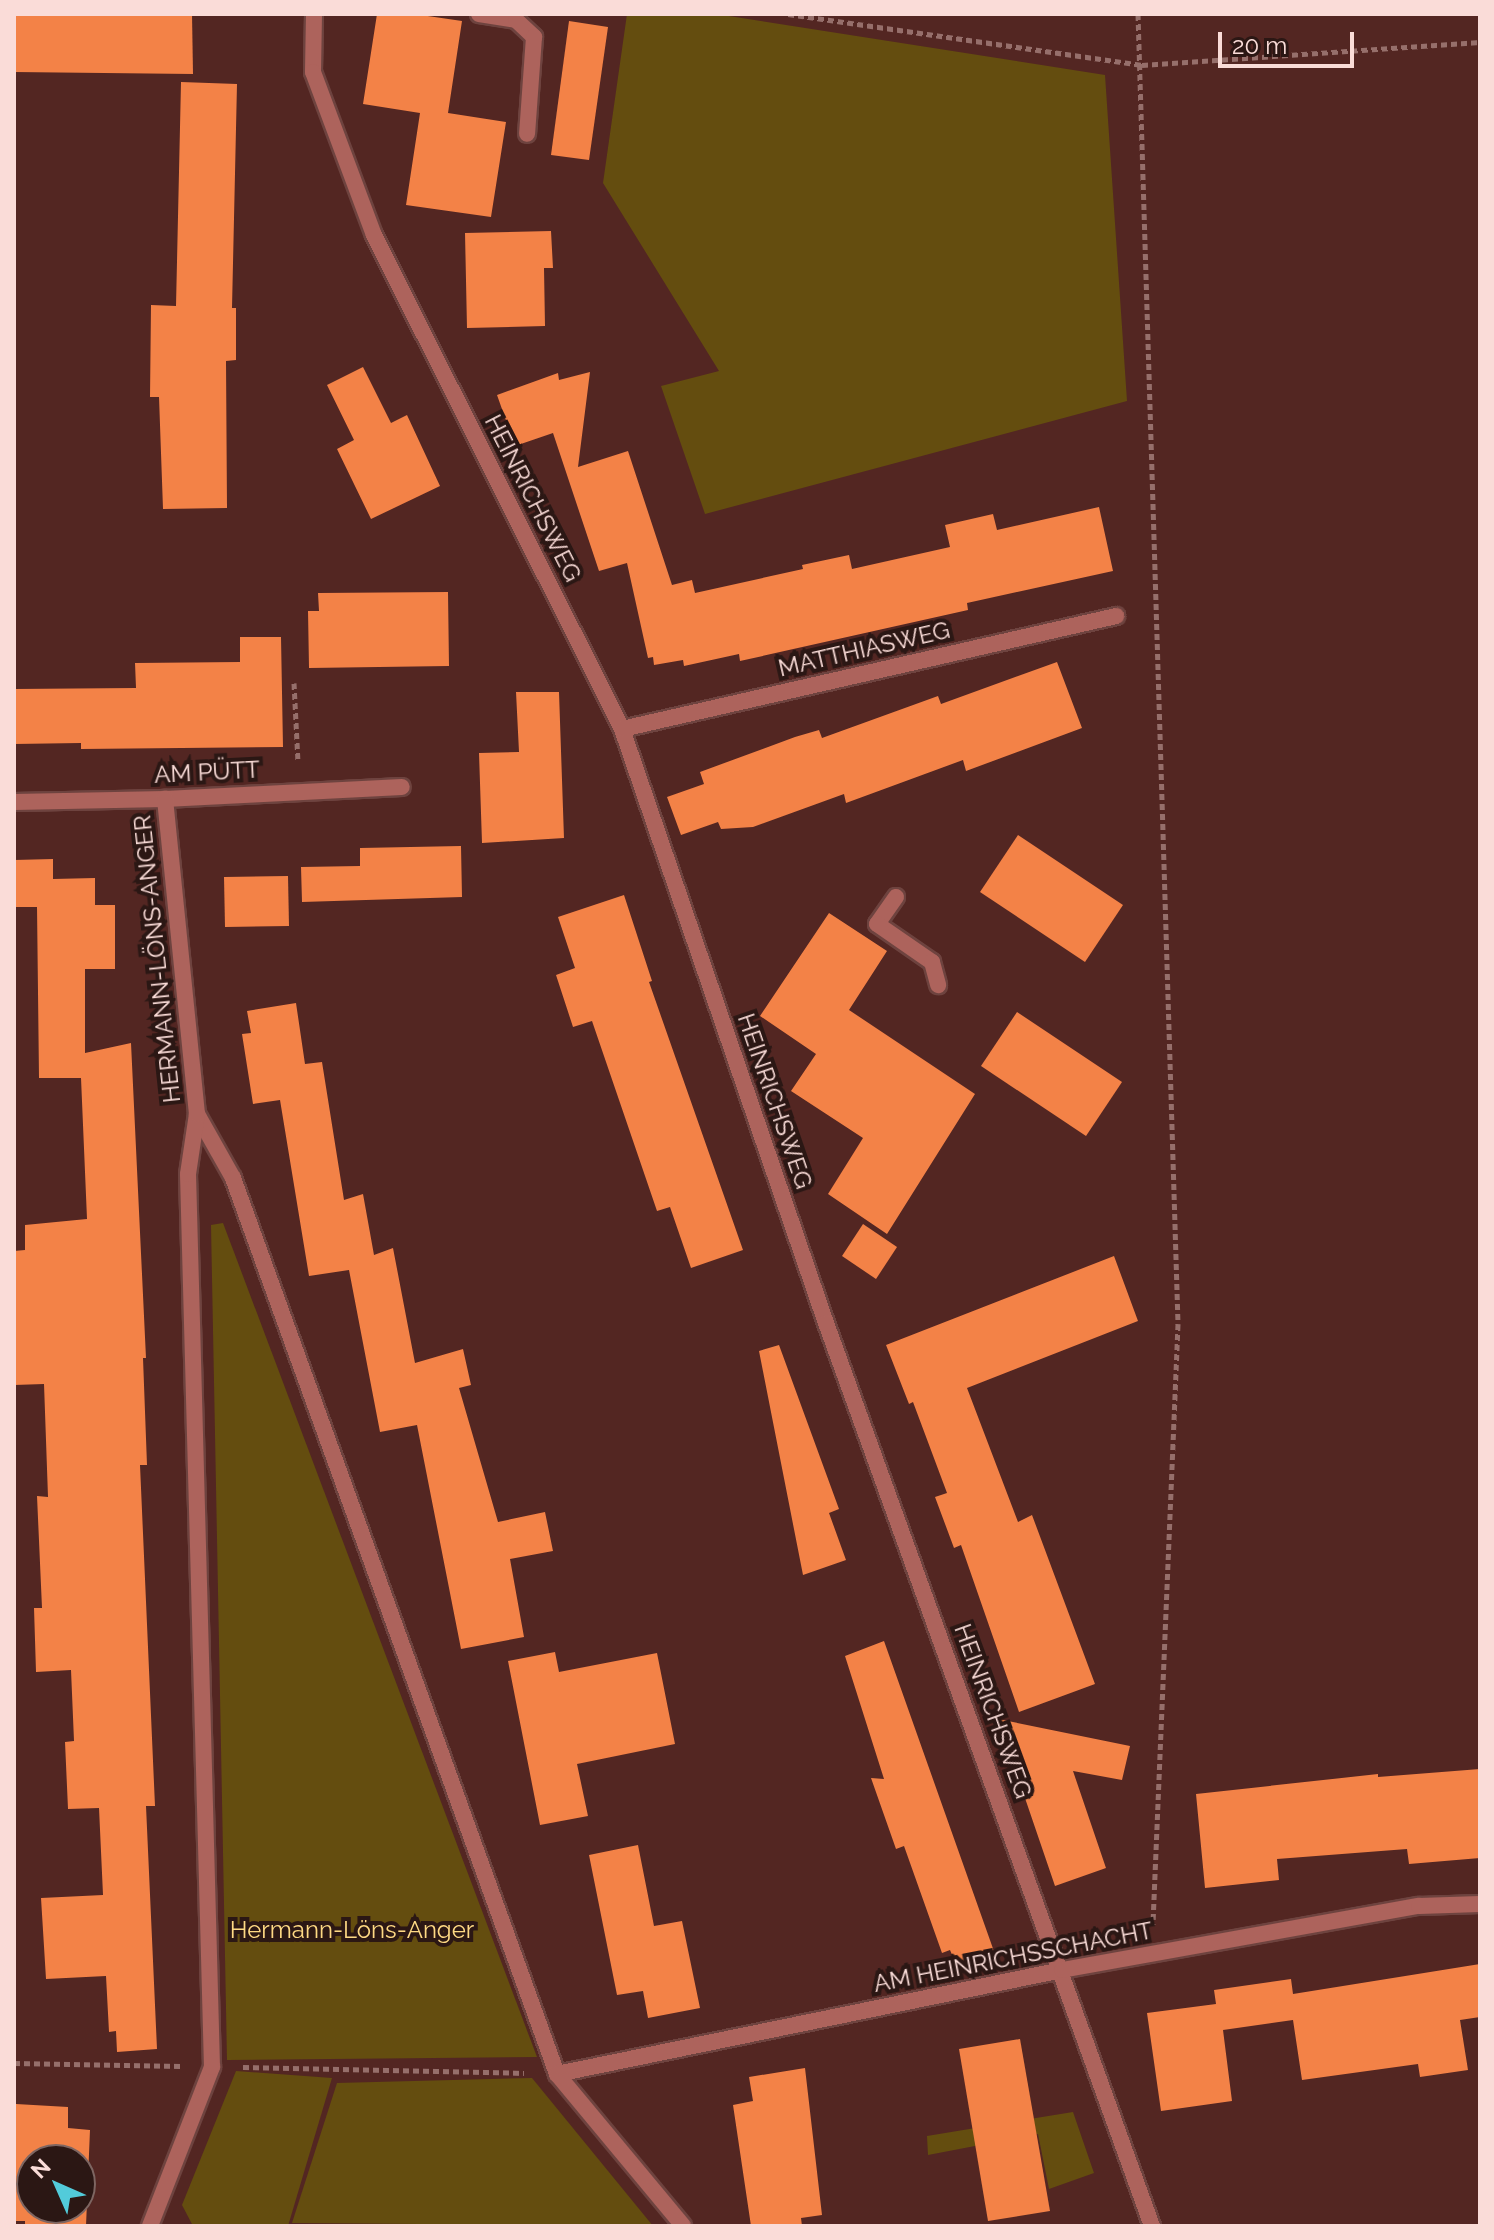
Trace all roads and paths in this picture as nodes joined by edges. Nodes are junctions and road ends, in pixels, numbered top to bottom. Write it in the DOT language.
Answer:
graph roads {
  1 [pos="314,14"];
  2 [pos="479,14"];
  3 [pos="788,14"];
  4 [pos="1138,14"];
  5 [pos="1480,42"];
  6 [pos="1142,65"];
  7 [pos="527,134"];
  8 [pos="1116,616"];
  9 [pos="294,683"];
  10 [pos="622,729"];
  11 [pos="402,787"];
  12 [pos="300,791"];
  13 [pos="165,799"];
  14 [pos="14,802"];
  15 [pos="896,897"];
  16 [pos="938,985"];
  17 [pos="197,1114"];
  18 [pos="1480,1904"];
  19 [pos="1152,1954"];
  20 [pos="1062,1970"];
  21 [pos="14,2063"];
  22 [pos="212,2067"];
  23 [pos="557,2074"];
  24 [pos="150,2226"];
  25 [pos="683,2226"];
  26 [pos="1152,2226"];
  1 -- 10 [label="street, HEINRICHSWEG"];
  2 -- 7 [label="street"];
  3 -- 6 [label="path"];
  4 -- 6 [label="path"];
  5 -- 6 [label="path"];
  6 -- 19 [label="path"];
  8 -- 10 [label="street, MATTHIASWEG"];
  9 -- 12 [label="path"];
  10 -- 20 [label="street, HEINRICHSWEG"];
  11 -- 12 [label="street, AM PÜTT"];
  12 -- 13 [label="street, AM PÜTT"];
  13 -- 14 [label="street, AM PÜTT"];
  13 -- 17 [label="street, HERMANN-LÖNS-ANGER"];
  15 -- 16 [label="street"];
  17 -- 22 [label="street, HERMANN-LÖNS-ANGER"];
  17 -- 23 [label="street, HERMANN-LÖNS-ANGER"];
  18 -- 19 [label="street, AM HEINRICHSSCHACHT"];
  19 -- 20 [label="street, AM HEINRICHSSCHACHT"];
  20 -- 23 [label="street, AM HEINRICHSSCHACHT"];
  20 -- 26 [label="street, HEINRICHSWEG"];
  21 -- 22 [label="path"];
  22 -- 23 [label="path"];
  22 -- 24 [label="street, HERMANN-LÖNS-ANGER"];
  23 -- 25 [label="street, HERMANN-LÖNS-ANGER"];
}
